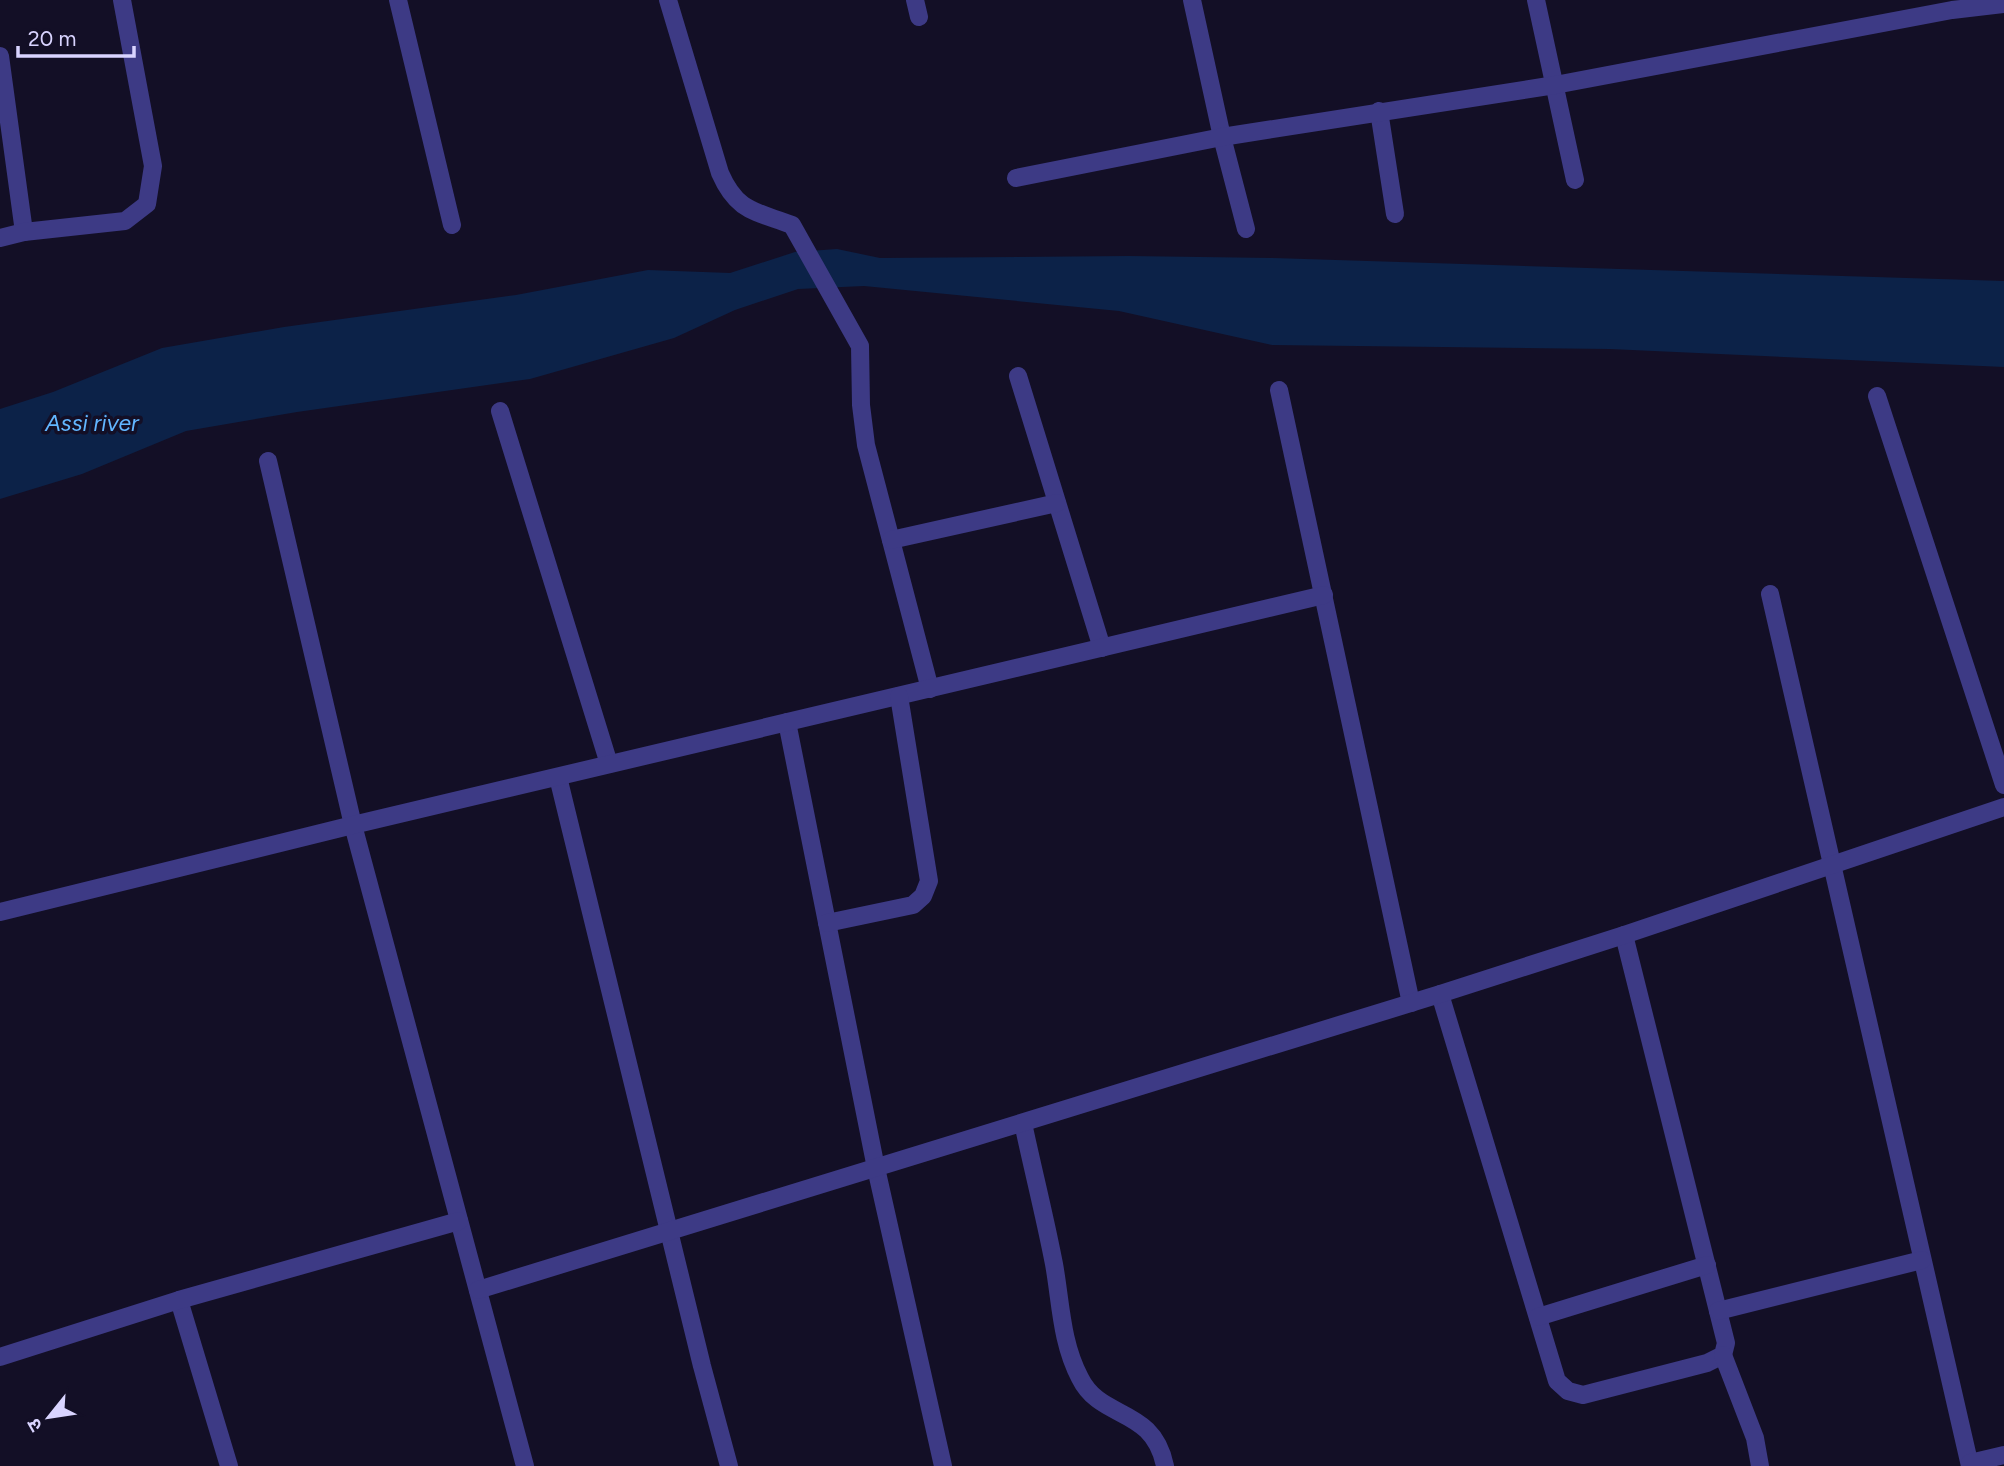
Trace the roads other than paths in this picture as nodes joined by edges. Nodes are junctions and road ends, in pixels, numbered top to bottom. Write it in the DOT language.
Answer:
graph roads {
  1 [pos="122,0"];
  2 [pos="398,0"];
  3 [pos="668,0"];
  4 [pos="1192,0"];
  5 [pos="1536,0"];
  6 [pos="2004,4"];
  7 [pos="0,56"];
  8 [pos="1555,85"];
  9 [pos="1379,111"];
  10 [pos="1222,136"];
  11 [pos="1016,178"];
  12 [pos="1575,180"];
  13 [pos="1395,214"];
  14 [pos="452,225"];
  15 [pos="1246,229"];
  16 [pos="24,232"];
  17 [pos="0,237"];
  18 [pos="1018,376"];
  19 [pos="1279,390"];
  20 [pos="1877,396"];
  21 [pos="500,411"];
  22 [pos="268,461"];
  23 [pos="1057,503"];
  24 [pos="891,540"];
  25 [pos="1770,594"];
  26 [pos="1324,595"];
  27 [pos="1101,648"];
  28 [pos="930,688"];
  29 [pos="899,696"];
  30 [pos="787,722"];
  31 [pos="609,764"];
  32 [pos="558,777"];
  33 [pos="2004,785"];
  34 [pos="2004,807"];
  35 [pos="353,825"];
  36 [pos="1832,866"];
  37 [pos="0,912"];
  38 [pos="827,923"];
  39 [pos="1624,935"];
  40 [pos="1440,994"];
  41 [pos="1411,1003"];
  42 [pos="1023,1123"];
  43 [pos="876,1168"];
  44 [pos="459,1221"];
  45 [pos="670,1231"];
  46 [pos="1922,1260"];
  47 [pos="1707,1265"];
  48 [pos="478,1290"];
  49 [pos="179,1300"];
  50 [pos="1718,1311"];
  51 [pos="1538,1317"];
  52 [pos="1723,1355"];
  53 [pos="0,1357"];
  54 [pos="2004,1455"];
  55 [pos="1970,1464"];
  56 [pos="229,1466"];
  57 [pos="525,1466"];
  58 [pos="729,1466"];
  59 [pos="943,1466"];
  60 [pos="1165,1466"];
  61 [pos="1760,1466"];
  1 -- 16 [label="street"];
  2 -- 14 [label="street"];
  3 -- 24 [label="street"];
  4 -- 10 [label="street"];
  5 -- 8 [label="street"];
  6 -- 8 [label="street"];
  7 -- 16 [label="street"];
  8 -- 9 [label="street"];
  8 -- 12 [label="street"];
  9 -- 10 [label="street"];
  9 -- 13 [label="street"];
  10 -- 11 [label="street"];
  10 -- 15 [label="street"];
  16 -- 17 [label="street"];
  18 -- 23 [label="street"];
  19 -- 26 [label="street"];
  20 -- 33 [label="street"];
  21 -- 31 [label="street"];
  22 -- 35 [label="street"];
  23 -- 24 [label="street"];
  23 -- 27 [label="street"];
  24 -- 28 [label="street"];
  25 -- 36 [label="street"];
  26 -- 27 [label="street"];
  26 -- 41 [label="street"];
  27 -- 28 [label="street"];
  28 -- 29 [label="street"];
  29 -- 30 [label="street"];
  29 -- 38 [label="street"];
  30 -- 31 [label="street"];
  30 -- 38 [label="street"];
  31 -- 32 [label="street"];
  32 -- 35 [label="street"];
  32 -- 45 [label="street"];
  34 -- 36 [label="street"];
  35 -- 37 [label="street"];
  35 -- 44 [label="street"];
  36 -- 39 [label="street"];
  36 -- 46 [label="street"];
  38 -- 43 [label="street"];
  39 -- 40 [label="street"];
  39 -- 47 [label="street"];
  40 -- 41 [label="street"];
  40 -- 51 [label="street"];
  41 -- 42 [label="street"];
  42 -- 43 [label="street"];
  42 -- 60 [label="street"];
  43 -- 45 [label="street"];
  43 -- 59 [label="street"];
  44 -- 48 [label="street"];
  44 -- 49 [label="street"];
  45 -- 48 [label="street"];
  45 -- 58 [label="street"];
  46 -- 50 [label="street"];
  46 -- 55 [label="street"];
  47 -- 50 [label="street"];
  47 -- 51 [label="street"];
  48 -- 57 [label="street"];
  49 -- 53 [label="street"];
  49 -- 56 [label="street"];
  50 -- 52 [label="street"];
  51 -- 52 [label="street"];
  52 -- 61 [label="street"];
  54 -- 55 [label="street"];
}
